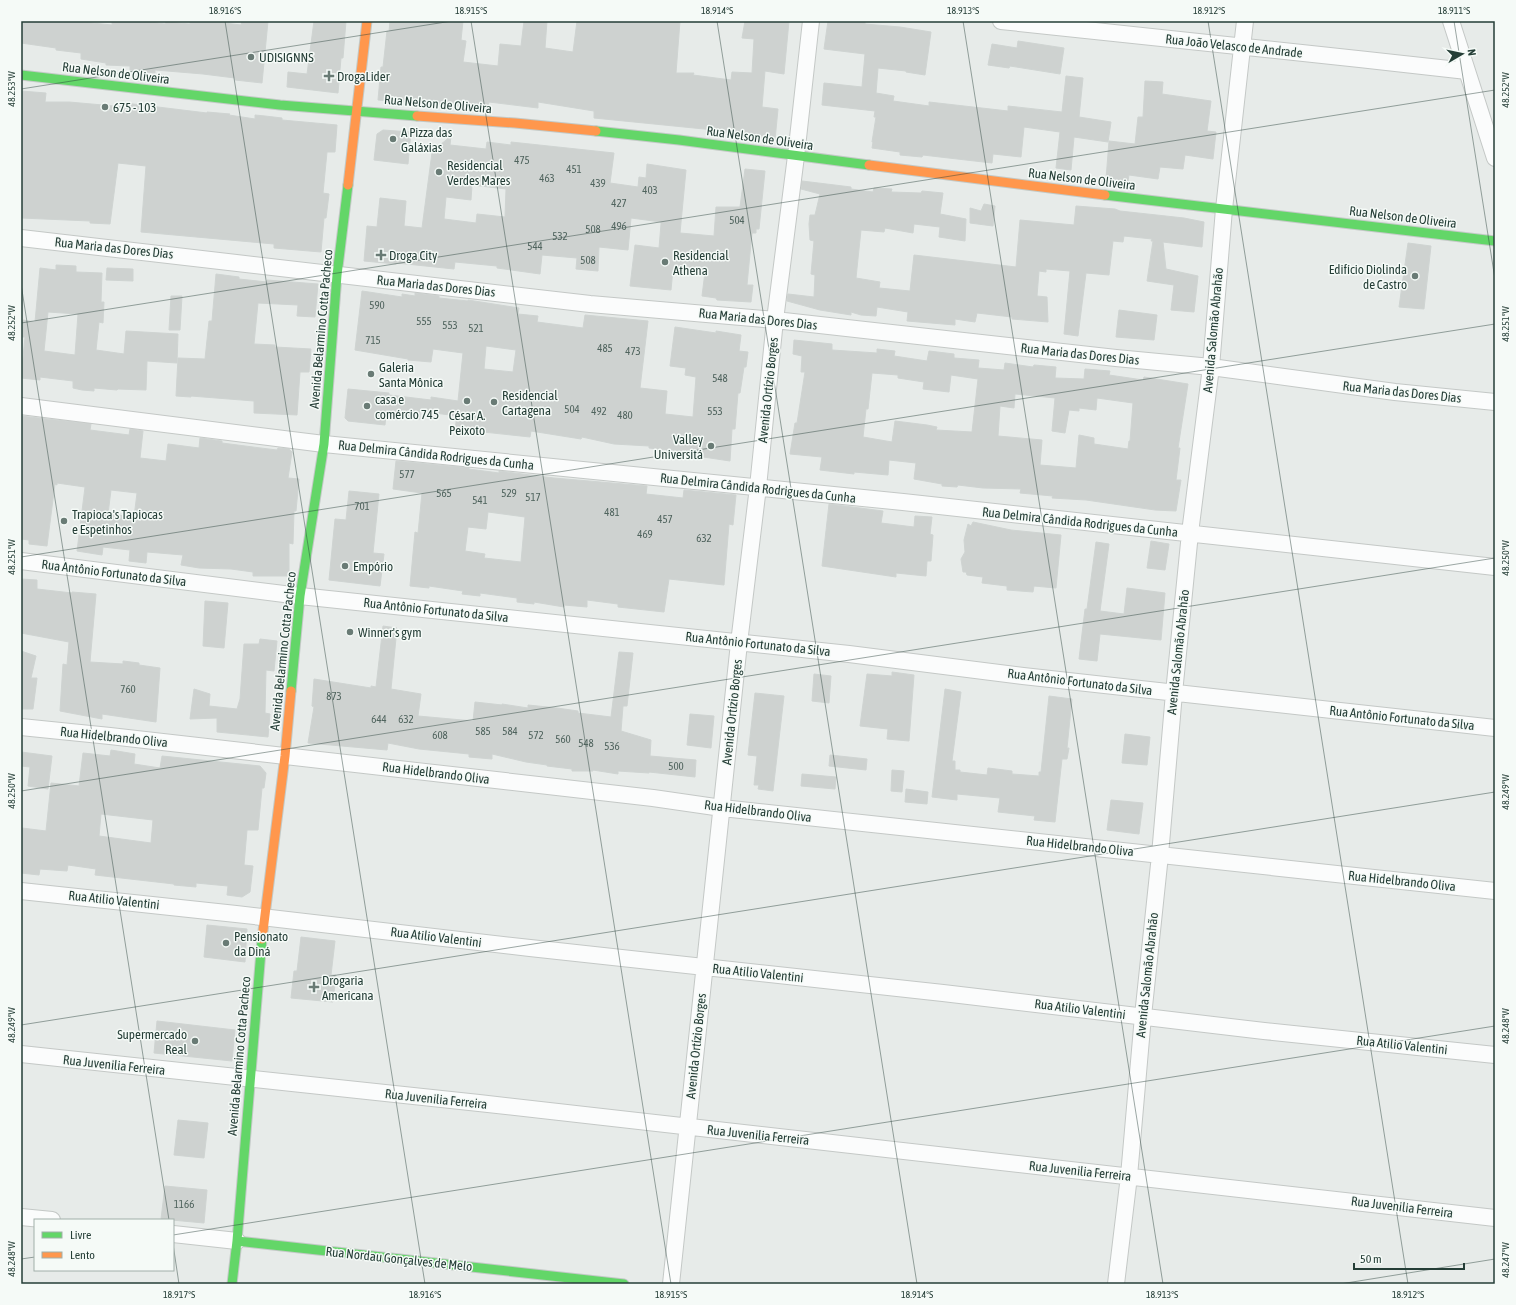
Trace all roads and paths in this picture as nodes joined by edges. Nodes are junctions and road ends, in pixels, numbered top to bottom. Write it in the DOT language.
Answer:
graph roads {
  1 [pos="367,21"];
  2 [pos="811,21"];
  3 [pos="1002,21"];
  4 [pos="1245,21"];
  5 [pos="1451,21"];
  6 [pos="1242,47"];
  7 [pos="1467,71"];
  8 [pos="21,75"];
  9 [pos="358,110"];
  10 [pos="796,156"];
  11 [pos="1495,158"];
  12 [pos="1224,210"];
  13 [pos="21,238"];
  14 [pos="1495,241"];
  15 [pos="337,275"];
  16 [pos="775,320"];
  17 [pos="1211,367"];
  18 [pos="1495,402"];
  19 [pos="21,406"];
  20 [pos="324,444"];
  21 [pos="758,488"];
  22 [pos="1190,533"];
  23 [pos="21,561"];
  24 [pos="1495,567"];
  25 [pos="300,596"];
  26 [pos="739,643"];
  27 [pos="1174,693"];
  28 [pos="21,727"];
  29 [pos="1495,728"];
  30 [pos="285,756"];
  31 [pos="722,808"];
  32 [pos="1160,855"];
  33 [pos="21,891"];
  34 [pos="1495,891"];
  35 [pos="264,917"];
  36 [pos="705,967"];
  37 [pos="1143,1016"];
  38 [pos="21,1054"];
  39 [pos="1495,1055"];
  40 [pos="250,1079"];
  41 [pos="687,1128"];
  42 [pos="1129,1176"];
  43 [pos="21,1216"];
  44 [pos="1495,1218"];
  45 [pos="44,1219"];
  46 [pos="174,1234"];
  47 [pos="237,1241"];
  48 [pos="232,1284"];
  49 [pos="624,1284"];
  50 [pos="671,1284"];
  51 [pos="1116,1284"];
  1 -- 9 [label="street, Avenida Belarmino Cotta Pacheco"];
  2 -- 10 [label="street, Avenida Ortízio Borges"];
  3 -- 6 [label="street, Rua João Velasco de Andrade"];
  4 -- 6 [label="street, Avenida Salomão Abrahão"];
  5 -- 7 [label="street"];
  6 -- 7 [label="street, Rua João Velasco de Andrade"];
  6 -- 12 [label="street, Avenida Salomão Abrahão"];
  7 -- 11 [label="street"];
  8 -- 9 [label="street, Rua Nelson de Oliveira"];
  9 -- 10 [label="street, Rua Nelson de Oliveira"];
  9 -- 15 [label="street, Avenida Belarmino Cotta Pacheco"];
  10 -- 12 [label="street, Rua Nelson de Oliveira"];
  10 -- 16 [label="street, Avenida Ortízio Borges"];
  12 -- 14 [label="street, Rua Nelson de Oliveira"];
  12 -- 17 [label="street, Avenida Salomão Abrahão"];
  13 -- 15 [label="street, Rua Maria das Dores Dias"];
  15 -- 16 [label="street, Rua Maria das Dores Dias"];
  15 -- 20 [label="street, Avenida Belarmino Cotta Pacheco"];
  16 -- 17 [label="street, Rua Maria das Dores Dias"];
  16 -- 21 [label="street, Avenida Ortízio Borges"];
  17 -- 18 [label="street, Rua Maria das Dores Dias"];
  17 -- 22 [label="street, Avenida Salomão Abrahão"];
  19 -- 20 [label="street, Rua Delmira Cândida Rodrigues da Cunha"];
  20 -- 21 [label="street, Rua Delmira Cândida Rodrigues da Cunha"];
  20 -- 25 [label="street, Avenida Belarmino Cotta Pacheco"];
  21 -- 22 [label="street, Rua Delmira Cândida Rodrigues da Cunha"];
  21 -- 26 [label="street, Avenida Ortízio Borges"];
  22 -- 24 [label="street, Rua Delmira Cândida Rodrigues da Cunha"];
  22 -- 27 [label="street, Avenida Salomão Abrahão"];
  23 -- 25 [label="street, Rua Antônio Fortunato da Silva"];
  25 -- 26 [label="street, Rua Antônio Fortunato da Silva"];
  25 -- 30 [label="street, Avenida Belarmino Cotta Pacheco"];
  26 -- 27 [label="street, Rua Antônio Fortunato da Silva"];
  26 -- 31 [label="street, Avenida Ortízio Borges"];
  27 -- 29 [label="street, Rua Antônio Fortunato da Silva"];
  27 -- 32 [label="street, Avenida Salomão Abrahão"];
  28 -- 30 [label="street, Rua Hidelbrando Oliva"];
  30 -- 31 [label="street, Rua Hidelbrando Oliva"];
  30 -- 35 [label="street, Avenida Belarmino Cotta Pacheco"];
  31 -- 32 [label="street, Rua Hidelbrando Oliva"];
  31 -- 36 [label="street, Avenida Ortízio Borges"];
  32 -- 34 [label="street, Rua Hidelbrando Oliva"];
  32 -- 37 [label="street, Avenida Salomão Abrahão"];
  33 -- 35 [label="street, Rua Atilio Valentini"];
  35 -- 36 [label="street, Rua Atilio Valentini"];
  35 -- 40 [label="street, Avenida Belarmino Cotta Pacheco"];
  36 -- 37 [label="street, Rua Atilio Valentini"];
  36 -- 41 [label="street, Avenida Ortízio Borges"];
  37 -- 39 [label="street, Rua Atilio Valentini"];
  37 -- 42 [label="street, Avenida Salomão Abrahão"];
  38 -- 40 [label="street, Rua Juvenilia Ferreira"];
  40 -- 41 [label="street, Rua Juvenilia Ferreira"];
  40 -- 47 [label="street, Avenida Belarmino Cotta Pacheco"];
  41 -- 42 [label="street, Rua Juvenilia Ferreira"];
  41 -- 50 [label="street, Avenida Ortízio Borges"];
  42 -- 44 [label="street, Rua Juvenilia Ferreira"];
  42 -- 51 [label="street, Avenida Salomão Abrahão"];
  43 -- 45 [label="street"];
  46 -- 47 [label="street, Rua Nordau Gonçalves de Melo"];
  47 -- 48 [label="street, Avenida Belarmino Cotta Pacheco"];
  47 -- 49 [label="street, Rua Nordau Gonçalves de Melo"];
}
